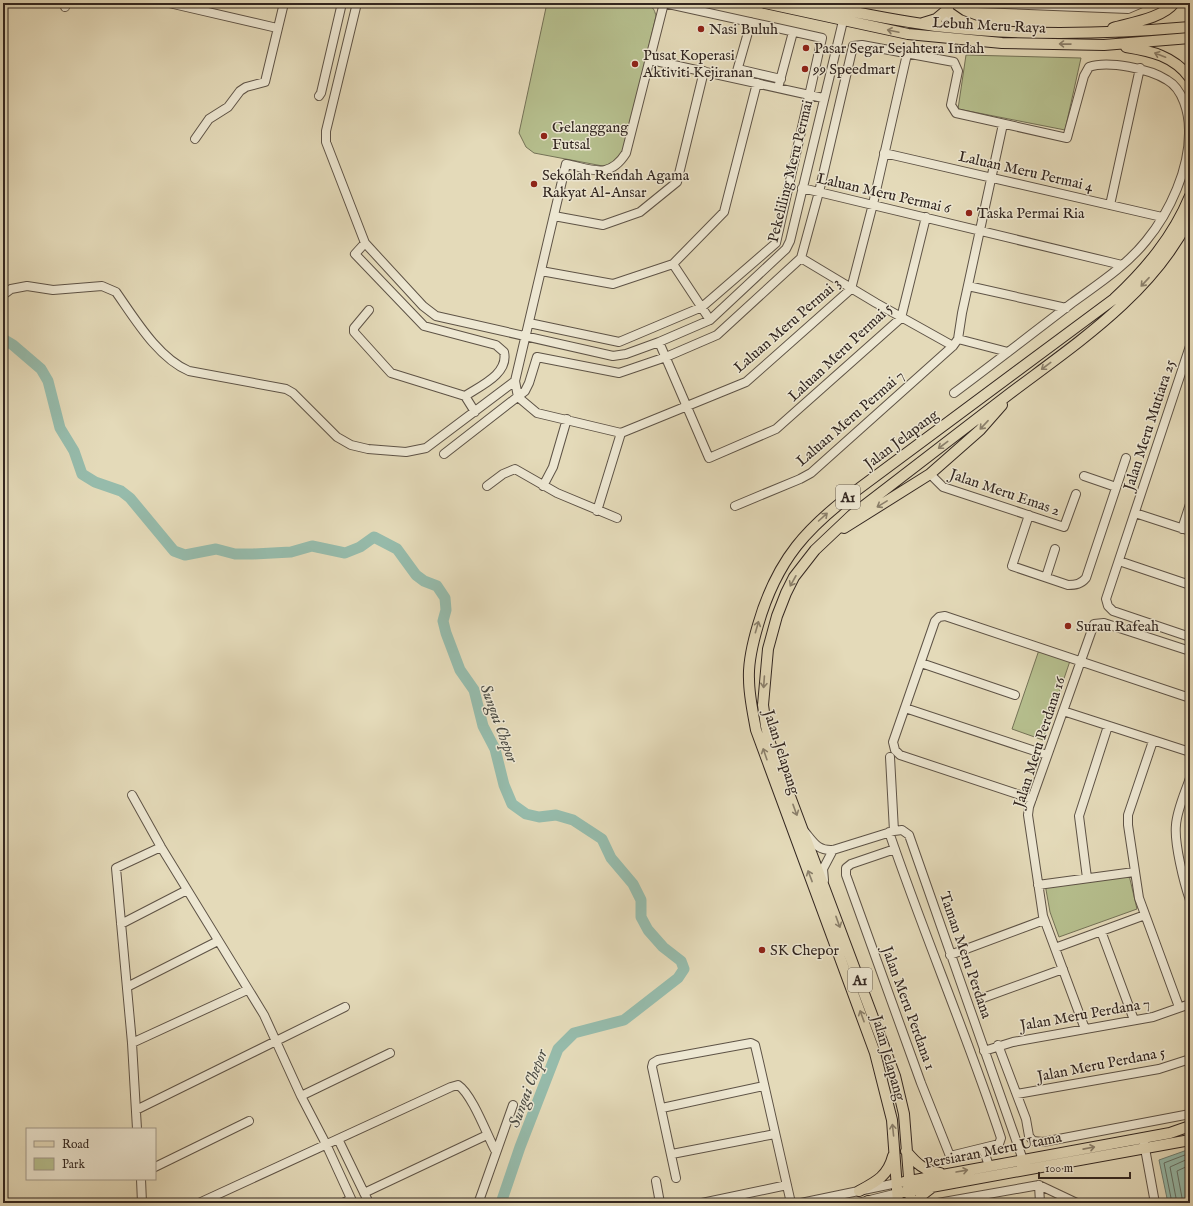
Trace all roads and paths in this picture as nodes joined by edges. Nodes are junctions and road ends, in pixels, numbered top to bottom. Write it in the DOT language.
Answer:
graph roads {
  1 [pos="169,3"];
  2 [pos="284,3"];
  3 [pos="342,3"];
  4 [pos="357,3"];
  5 [pos="664,3"];
  6 [pos="765,3"];
  7 [pos="810,3"];
  8 [pos="978,3"];
  9 [pos="1142,3"];
  10 [pos="1174,3"];
  11 [pos="179,4"];
  12 [pos="948,8"];
  13 [pos="843,21"];
  14 [pos="751,22"];
  15 [pos="921,24"];
  16 [pos="945,27"];
  17 [pos="1190,27"];
  18 [pos="278,28"];
  19 [pos="988,31"];
  20 [pos="793,32"];
  21 [pos="1094,33"];
  22 [pos="1190,38"];
  23 [pos="1104,45"];
  24 [pos="907,54"];
  25 [pos="651,60"];
  26 [pos="1140,68"];
  27 [pos="738,69"];
  28 [pos="704,71"];
  29 [pos="735,78"];
  30 [pos="780,78"];
  31 [pos="1190,78"];
  32 [pos="757,83"];
  33 [pos="778,88"];
  34 [pos="810,95"];
  35 [pos="319,96"];
  36 [pos="823,98"];
  37 [pos="1003,124"];
  38 [pos="195,139"];
  39 [pos="884,153"];
  40 [pos="991,177"];
  41 [pos="802,188"];
  42 [pos="819,192"];
  43 [pos="1190,196"];
  44 [pos="873,204"];
  45 [pos="1110,205"];
  46 [pos="554,216"];
  47 [pos="926,217"];
  48 [pos="1162,217"];
  49 [pos="1190,217"];
  50 [pos="980,230"];
  51 [pos="365,243"];
  52 [pos="801,258"];
  53 [pos="673,264"];
  54 [pos="1122,265"];
  55 [pos="541,271"];
  56 [pos="968,286"];
  57 [pos="851,289"];
  58 [pos="3,295"];
  59 [pos="702,307"];
  60 [pos="1066,308"];
  61 [pos="369,310"];
  62 [pos="901,318"];
  63 [pos="710,320"];
  64 [pos="529,323"];
  65 [pos="525,335"];
  66 [pos="660,342"];
  67 [pos="956,343"];
  68 [pos="1190,346"];
  69 [pos="1008,352"];
  70 [pos="666,357"];
  71 [pos="514,381"];
  72 [pos="1020,386"];
  73 [pos="954,393"];
  74 [pos="465,396"];
  75 [pos="518,397"];
  76 [pos="688,407"];
  77 [pos="475,412"];
  78 [pos="566,419"];
  79 [pos="621,433"];
  80 [pos="444,454"];
  81 [pos="1126,458"];
  82 [pos="930,474"];
  83 [pos="1084,476"];
  84 [pos="487,486"];
  85 [pos="543,486"];
  86 [pos="1116,487"];
  87 [pos="1076,494"];
  88 [pos="1190,504"];
  89 [pos="735,506"];
  90 [pos="597,510"];
  91 [pos="1135,513"];
  92 [pos="1029,515"];
  93 [pos="616,518"];
  94 [pos="1186,530"];
  95 [pos="1055,549"];
  96 [pos="815,550"];
  97 [pos="1119,561"];
  98 [pos="1046,577"];
  99 [pos="1190,585"];
  100 [pos="1190,637"];
  101 [pos="1190,651"];
  102 [pos="1080,661"];
  103 [pos="921,663"];
  104 [pos="1015,695"];
  105 [pos="1190,698"];
  106 [pos="905,708"];
  107 [pos="1062,711"];
  108 [pos="1108,726"];
  109 [pos="1153,741"];
  110 [pos="1190,752"];
  111 [pos="1047,755"];
  112 [pos="890,757"];
  113 [pos="1190,778"];
  114 [pos="132,795"];
  115 [pos="1032,799"];
  116 [pos="801,827"];
  117 [pos="892,832"];
  118 [pos="161,847"];
  119 [pos="895,848"];
  120 [pos="833,850"];
  121 [pos="1134,872"];
  122 [pos="1087,878"];
  123 [pos="825,885"];
  124 [pos="1038,885"];
  125 [pos="187,890"];
  126 [pos="1190,900"];
  127 [pos="1145,915"];
  128 [pos="1044,920"];
  129 [pos="121,924"];
  130 [pos="1101,931"];
  131 [pos="218,941"];
  132 [pos="1055,948"];
  133 [pos="950,955"];
  134 [pos="1063,969"];
  135 [pos="962,986"];
  136 [pos="127,987"];
  137 [pos="247,990"];
  138 [pos="948,991"];
  139 [pos="980,999"];
  140 [pos="1190,1004"];
  141 [pos="345,1007"];
  142 [pos="1179,1007"];
  143 [pos="1134,1020"];
  144 [pos="1085,1028"];
  145 [pos="276,1041"];
  146 [pos="132,1043"];
  147 [pos="998,1045"];
  148 [pos="984,1050"];
  149 [pos="390,1053"];
  150 [pos="1190,1059"];
  151 [pos="764,1086"];
  152 [pos="1017,1094"];
  153 [pos="301,1096"];
  154 [pos="513,1105"];
  155 [pos="662,1108"];
  156 [pos="136,1110"];
  157 [pos="1190,1114"];
  158 [pos="249,1121"];
  159 [pos="1190,1126"];
  160 [pos="137,1128"];
  161 [pos="775,1134"];
  162 [pos="487,1135"];
  163 [pos="1143,1138"];
  164 [pos="338,1139"];
  165 [pos="1190,1140"];
  166 [pos="326,1144"];
  167 [pos="894,1148"];
  168 [pos="983,1148"];
  169 [pos="1146,1149"];
  170 [pos="495,1150"];
  171 [pos="906,1151"];
  172 [pos="672,1154"];
  173 [pos="1023,1160"];
  174 [pos="989,1166"];
  175 [pos="156,1167"];
  176 [pos="1023,1171"];
  177 [pos="946,1174"];
  178 [pos="676,1178"];
  179 [pos="141,1180"];
  180 [pos="656,1181"];
  181 [pos="787,1185"];
  182 [pos="1039,1185"];
  183 [pos="910,1186"];
  184 [pos="939,1186"];
  185 [pos="859,1191"];
  186 [pos="364,1193"];
  187 [pos="898,1193"];
  188 [pos="982,1199"];
  189 [pos="352,1201"];
  190 [pos="477,1202"];
  191 [pos="867,1202"];
  192 [pos="142,1203"];
  193 [pos="199,1203"];
  194 [pos="343,1203"];
  195 [pos="369,1203"];
  196 [pos="660,1203"];
  197 [pos="702,1203"];
  198 [pos="790,1203"];
  199 [pos="801,1203"];
  200 [pos="911,1203"];
  201 [pos="917,1203"];
  202 [pos="938,1203"];
  203 [pos="1040,1203"];
  204 [pos="1077,1203"];
  205 [pos="1155,1203"];
  1 -- 11 [label="street"];
  2 -- 18 [label="street"];
  3 -- 35 [label="street"];
  4 -- 51 [label="street"];
  5 -- 14 [label="street"];
  5 -- 25 [label="street"];
  6 -- 13 [label="main road, Lebuh Meru Raya"];
  7 -- 15 [label="main road, Lebuh Meru Raya"];
  8 -- 9 [label="street"];
  10 -- 21 [label="main road"];
  11 -- 18 [label="street"];
  12 -- 15 [label="main road"];
  12 -- 16 [label="street"];
  12 -- 19 [label="main road"];
  23 -- 13 [label="main road, Lebuh Meru Raya, one-way"];
  13 -- 36 [label="street, Pekeliling Meru Permai"];
  14 -- 20 [label="street"];
  14 -- 27 [label="street"];
  15 -- 16 [label="main road, Lebuh Meru Raya"];
  16 -- 19 [label="main road, Lebuh Meru Raya"];
  17 -- 21 [label="main road, Lebuh Meru Raya"];
  18 -- 38 [label="street"];
  19 -- 21 [label="main road, Lebuh Meru Raya"];
  20 -- 30 [label="street"];
  20 -- 34 [label="street, Pekeliling Meru Permai"];
  22 -- 23 [label="main road, Lebuh Meru Raya"];
  31 -- 23 [label="main road, one-way"];
  24 -- 37 [label="street"];
  24 -- 39 [label="street, Laluan Meru Permai 3"];
  24 -- 42 [label="street"];
  25 -- 28 [label="street"];
  25 -- 46 [label="street"];
  26 -- 37 [label="street"];
  26 -- 45 [label="street"];
  26 -- 48 [label="street"];
  27 -- 29 [label="street"];
  27 -- 30 [label="street"];
  28 -- 29 [label="street"];
  28 -- 46 [label="street"];
  29 -- 32 [label="street"];
  30 -- 33 [label="street"];
  32 -- 33 [label="street"];
  32 -- 53 [label="street"];
  33 -- 34 [label="street"];
  34 -- 36 [label="street"];
  34 -- 59 [label="street, Pekeliling Meru Permai"];
  36 -- 41 [label="street, Pekeliling Meru Permai"];
  37 -- 40 [label="street"];
  39 -- 40 [label="street, Laluan Meru Permai 4"];
  39 -- 44 [label="street, Laluan Meru Permai 3"];
  40 -- 45 [label="street, Laluan Meru Permai 4"];
  40 -- 50 [label="street"];
  41 -- 42 [label="street, Laluan Meru Permai 6"];
  41 -- 63 [label="street, Pekeliling Meru Permai"];
  42 -- 44 [label="street, Laluan Meru Permai 6"];
  42 -- 52 [label="street"];
  167 -- 43 [label="main road, Jalan Jelapang / A1, one-way"];
  44 -- 47 [label="street, Laluan Meru Permai 6"];
  44 -- 57 [label="street, Laluan Meru Permai 3"];
  45 -- 48 [label="street, Laluan Meru Permai 4"];
  46 -- 55 [label="street"];
  47 -- 50 [label="street, Laluan Meru Permai 6"];
  47 -- 62 [label="street, Laluan Meru Permai 5"];
  48 -- 54 [label="street"];
  49 -- 72 [label="main road, Jalan Jelapang / A1, one-way"];
  50 -- 54 [label="street, Laluan Meru Permai 6"];
  50 -- 56 [label="street"];
  51 -- 65 [label="street, Pekeliling Meru Permai"];
  51 -- 74 [label="street"];
  52 -- 57 [label="street"];
  52 -- 70 [label="street"];
  53 -- 55 [label="street"];
  53 -- 59 [label="street"];
  54 -- 60 [label="street"];
  55 -- 64 [label="street"];
  56 -- 60 [label="street"];
  56 -- 67 [label="street"];
  57 -- 62 [label="street"];
  57 -- 76 [label="street, Laluan Meru Permai 3"];
  58 -- 77 [label="street"];
  59 -- 63 [label="street"];
  59 -- 64 [label="street, Pekeliling Meru Permai"];
  60 -- 69 [label="street"];
  61 -- 74 [label="street"];
  62 -- 67 [label="street"];
  62 -- 76 [label="street, Laluan Meru Permai 5"];
  63 -- 66 [label="street, Pekeliling Meru Permai"];
  64 -- 65 [label="street"];
  65 -- 66 [label="street, Pekeliling Meru Permai"];
  65 -- 71 [label="street"];
  66 -- 70 [label="street"];
  67 -- 69 [label="street"];
  67 -- 89 [label="street, Laluan Meru Permai 7"];
  68 -- 91 [label="street, Jalan Meru Mutiara 25"];
  69 -- 73 [label="street"];
  70 -- 75 [label="street"];
  70 -- 76 [label="street"];
  71 -- 75 [label="street"];
  71 -- 77 [label="street"];
  72 -- 82 [label="main road, one-way"];
  72 -- 96 [label="main road, Jalan Jelapang / A1, one-way"];
  74 -- 77 [label="street"];
  75 -- 78 [label="street"];
  75 -- 80 [label="street"];
  76 -- 79 [label="street, Laluan Meru Permai 3"];
  78 -- 79 [label="street"];
  78 -- 85 [label="street"];
  79 -- 90 [label="street"];
  81 -- 86 [label="street"];
  82 -- 92 [label="street, Jalan Meru Emas 2"];
  82 -- 96 [label="main road, one-way"];
  83 -- 86 [label="street"];
  84 -- 85 [label="street"];
  85 -- 90 [label="street"];
  86 -- 98 [label="street"];
  87 -- 92 [label="street, Jalan Meru Emas 2"];
  88 -- 94 [label="street"];
  90 -- 93 [label="street"];
  91 -- 94 [label="street"];
  91 -- 97 [label="street, Jalan Meru Mutiara 25"];
  92 -- 98 [label="street"];
  95 -- 98 [label="street"];
  96 -- 116 [label="main road, Jalan Jelapang / A1, one-way"];
  97 -- 99 [label="street"];
  97 -- 100 [label="street, Jalan Meru Mutiara 25"];
  101 -- 102 [label="street, Jalan Meru Perdana 16"];
  102 -- 103 [label="street"];
  102 -- 105 [label="street"];
  102 -- 107 [label="street, Jalan Meru Perdana 16"];
  103 -- 104 [label="street"];
  103 -- 106 [label="street"];
  106 -- 111 [label="street"];
  106 -- 115 [label="street"];
  107 -- 108 [label="street"];
  107 -- 111 [label="street, Jalan Meru Perdana 16"];
  108 -- 109 [label="street"];
  108 -- 122 [label="street"];
  109 -- 110 [label="street"];
  109 -- 121 [label="street"];
  111 -- 115 [label="street, Jalan Meru Perdana 16"];
  112 -- 117 [label="street"];
  113 -- 126 [label="street"];
  114 -- 118 [label="street"];
  115 -- 124 [label="street, Jalan Meru Perdana 16"];
  116 -- 120 [label="street"];
  116 -- 123 [label="main road, Jalan Jelapang / A1"];
  117 -- 119 [label="street"];
  117 -- 120 [label="street"];
  117 -- 133 [label="street, Taman Meru Perdana"];
  118 -- 125 [label="street"];
  118 -- 129 [label="street"];
  119 -- 138 [label="street"];
  119 -- 168 [label="street, Jalan Meru Perdana 1"];
  120 -- 123 [label="street"];
  121 -- 122 [label="street"];
  121 -- 127 [label="street"];
  122 -- 124 [label="street"];
  123 -- 171 [label="main road, Jalan Jelapang / A1, one-way"];
  124 -- 128 [label="street, Jalan Meru Perdana 16"];
  125 -- 129 [label="street"];
  125 -- 131 [label="street"];
  127 -- 130 [label="street"];
  127 -- 142 [label="street"];
  128 -- 132 [label="street, Jalan Meru Perdana 16"];
  128 -- 133 [label="street"];
  129 -- 136 [label="street"];
  130 -- 132 [label="street"];
  130 -- 143 [label="street"];
  131 -- 136 [label="street"];
  131 -- 137 [label="street"];
  132 -- 134 [label="street, Jalan Meru Perdana 16"];
  133 -- 135 [label="street, Taman Meru Perdana"];
  134 -- 139 [label="street"];
  134 -- 144 [label="street, Jalan Meru Perdana 16"];
  135 -- 138 [label="street"];
  135 -- 148 [label="street, Taman Meru Perdana"];
  136 -- 146 [label="street"];
  137 -- 145 [label="street"];
  137 -- 146 [label="street"];
  138 -- 168 [label="street"];
  140 -- 142 [label="street, Jalan Meru Perdana 7"];
  141 -- 145 [label="street"];
  142 -- 143 [label="street, Jalan Meru Perdana 7"];
  143 -- 144 [label="street, Jalan Meru Perdana 7"];
  144 -- 147 [label="street, Jalan Meru Perdana 7"];
  145 -- 153 [label="street"];
  145 -- 156 [label="street"];
  146 -- 156 [label="street"];
  147 -- 148 [label="street, Jalan Meru Perdana 7"];
  147 -- 152 [label="street"];
  148 -- 173 [label="street, Taman Meru Perdana"];
  149 -- 153 [label="street"];
  150 -- 152 [label="street, Jalan Meru Perdana 5"];
  151 -- 155 [label="street"];
  151 -- 155 [label="street"];
  151 -- 161 [label="street"];
  152 -- 157 [label="street"];
  153 -- 166 [label="street"];
  154 -- 170 [label="street"];
  155 -- 172 [label="street"];
  156 -- 160 [label="street"];
  158 -- 175 [label="street"];
  159 -- 163 [label="main road, Persiaran Meru Utama"];
  161 -- 172 [label="street"];
  161 -- 181 [label="street"];
  162 -- 164 [label="street"];
  162 -- 170 [label="street"];
  162 -- 186 [label="street"];
  163 -- 169 [label="street"];
  173 -- 163 [label="main road, Persiaran Meru Utama, one-way"];
  164 -- 166 [label="street"];
  164 -- 186 [label="street"];
  165 -- 169 [label="main road, Persiaran Meru Utama"];
  166 -- 189 [label="street"];
  166 -- 193 [label="street"];
  167 -- 185 [label="main road"];
  167 -- 187 [label="main road, Jalan Jelapang / A1"];
  168 -- 174 [label="street"];
  169 -- 176 [label="main road, Persiaran Meru Utama"];
  169 -- 205 [label="street"];
  170 -- 190 [label="street"];
  171 -- 177 [label="main road"];
  171 -- 183 [label="main road, Jalan Jelapang / A1"];
  172 -- 178 [label="street"];
  173 -- 174 [label="main road, Persiaran Meru Utama"];
  173 -- 176 [label="street, Taman Meru Perdana"];
  177 -- 174 [label="main road, Persiaran Meru Utama, one-way"];
  176 -- 184 [label="main road, Persiaran Meru Utama"];
  177 -- 183 [label="main road, Persiaran Meru Utama"];
  179 -- 192 [label="street"];
  180 -- 196 [label="street"];
  181 -- 197 [label="street"];
  181 -- 198 [label="street"];
  182 -- 188 [label="street"];
  182 -- 203 [label="street"];
  182 -- 204 [label="street"];
  183 -- 184 [label="main road, Persiaran Meru Utama"];
  183 -- 187 [label="main road, Persiaran Meru Utama"];
  183 -- 200 [label="main road, Jalan Jelapang / A1"];
  184 -- 201 [label="main road"];
  185 -- 187 [label="street, Persiaran Meru Utama"];
  185 -- 199 [label="street, Persiaran Meru Utama"];
  186 -- 195 [label="street"];
  187 -- 191 [label="street, Persiaran Meru Utama"];
  188 -- 202 [label="street"];
  189 -- 194 [label="street"];
}
